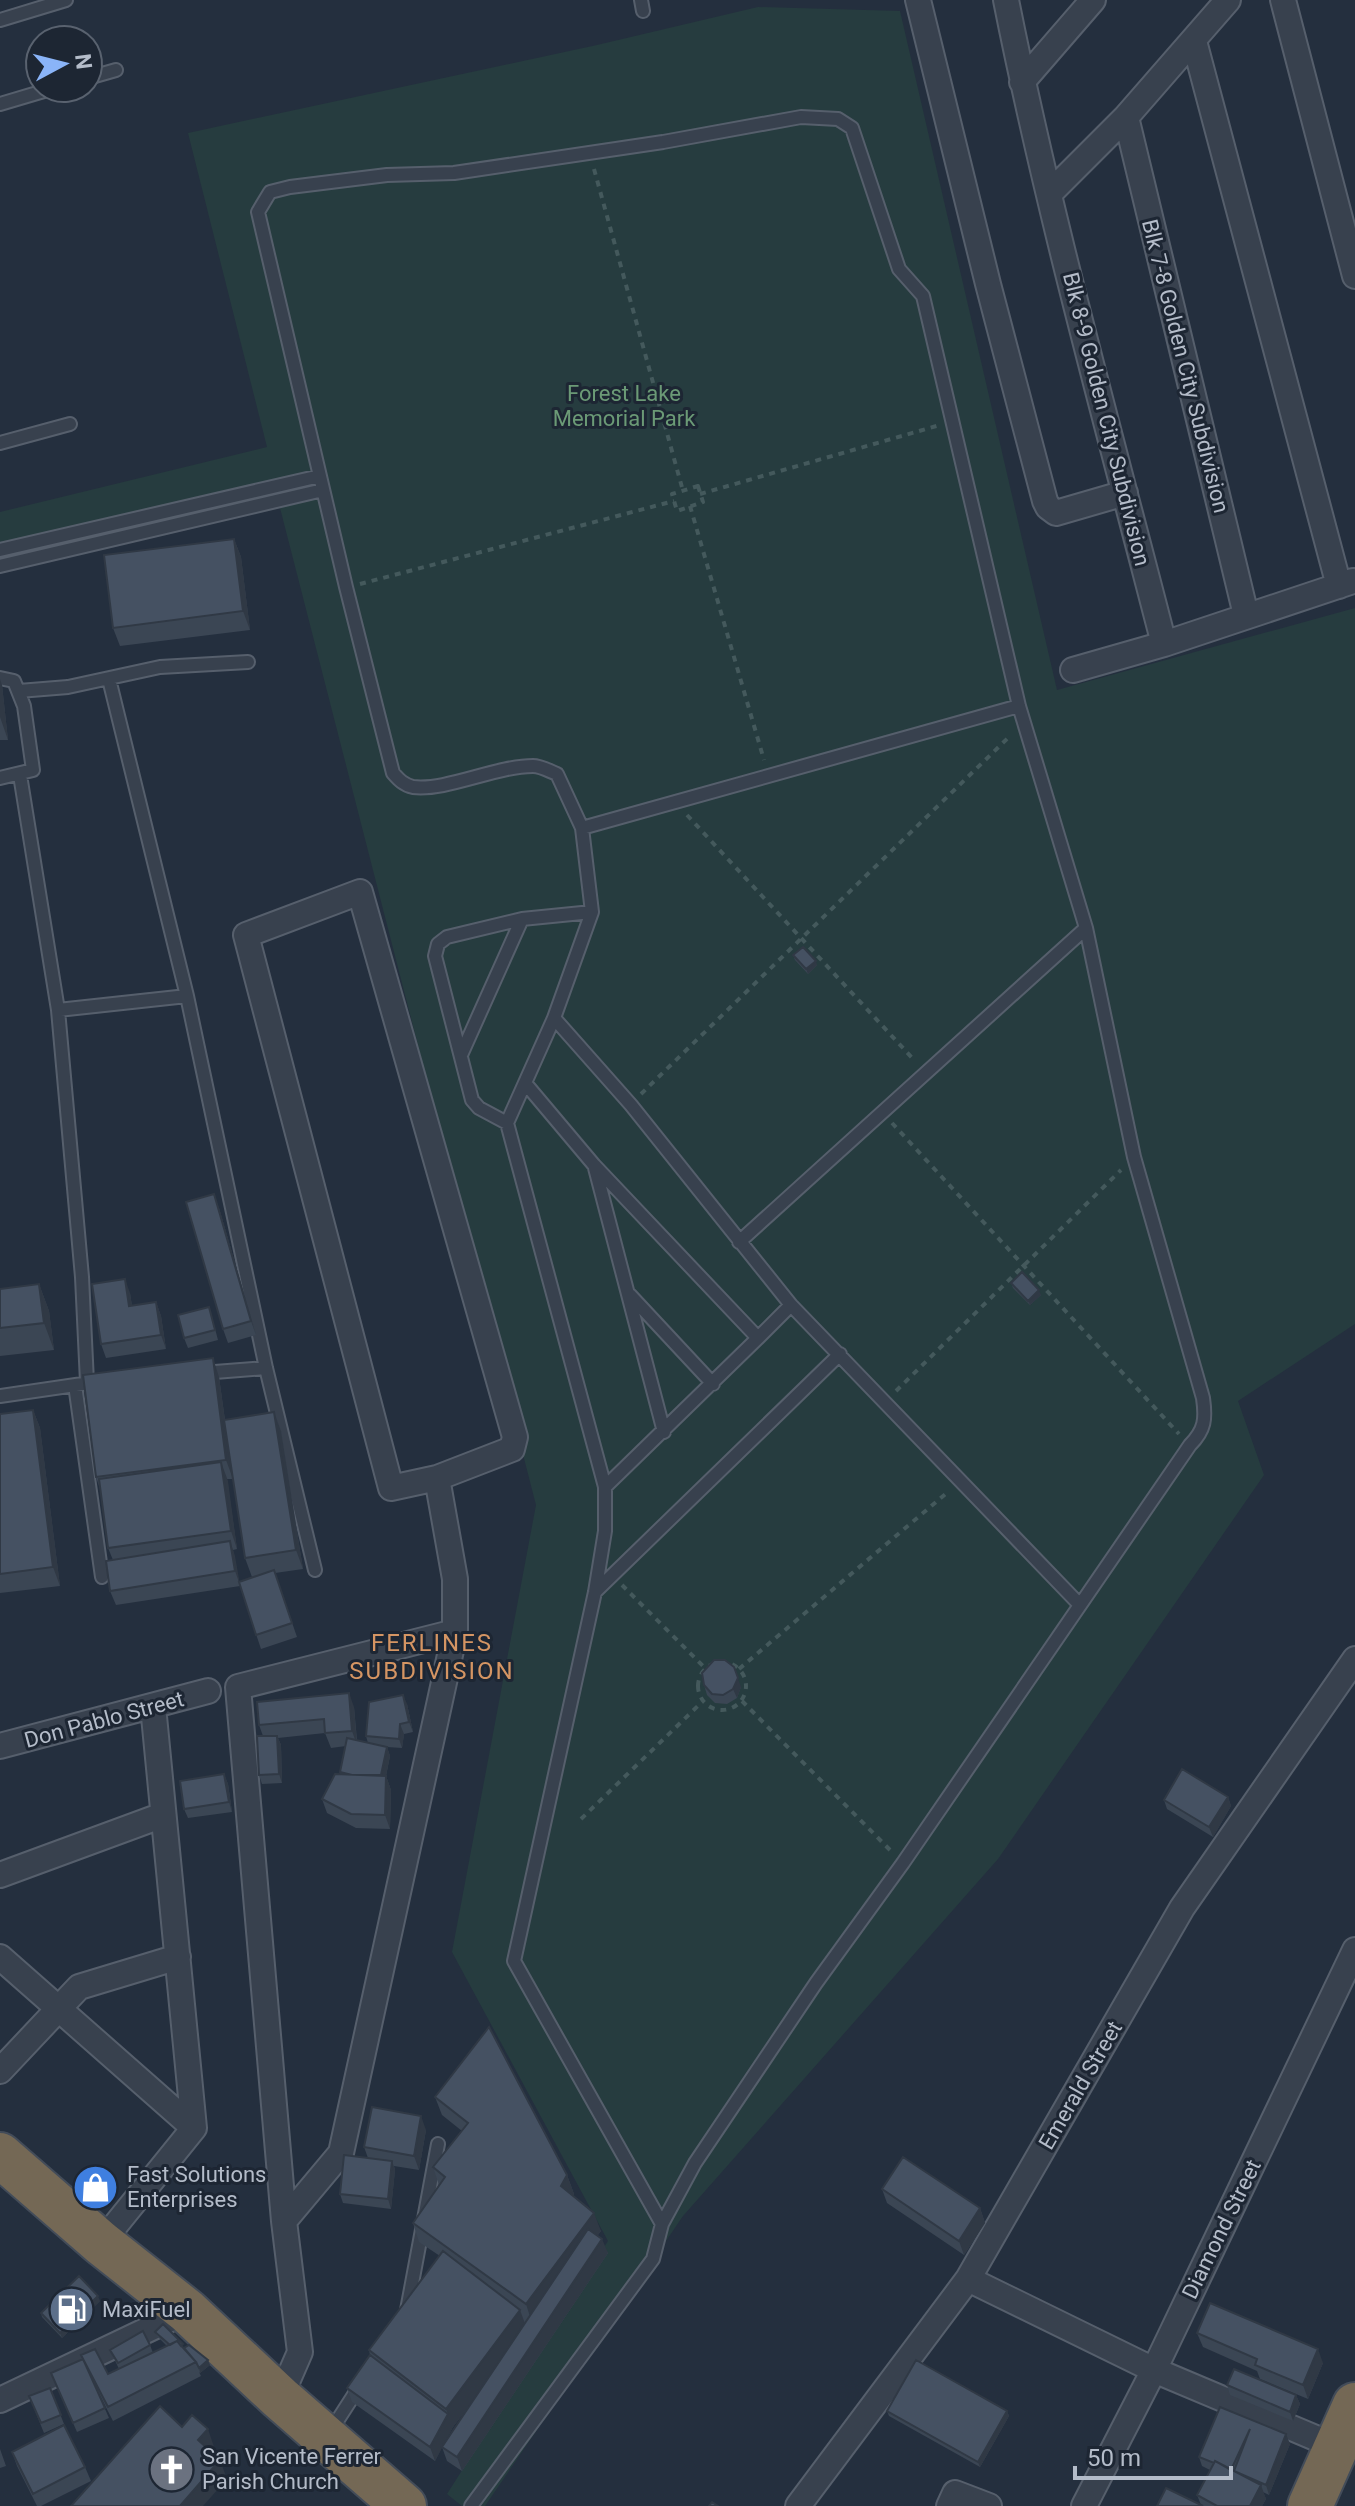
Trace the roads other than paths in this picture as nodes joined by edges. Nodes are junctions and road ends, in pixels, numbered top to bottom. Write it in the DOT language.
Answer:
graph roads {
  1 [pos="66,0"];
  2 [pos="918,0"];
  3 [pos="1006,0"];
  4 [pos="1093,0"];
  5 [pos="1228,0"];
  6 [pos="1283,0"];
  7 [pos="0,20"];
  8 [pos="1194,41"];
  9 [pos="116,70"];
  10 [pos="104,73"];
  11 [pos="1022,82"];
  12 [pos="24,97"];
  13 [pos="0,104"];
  14 [pos="1126,117"];
  15 [pos="1049,194"];
  16 [pos="1355,276"];
  17 [pos="70,424"];
  18 [pos="0,443"];
  19 [pos="320,476"];
  20 [pos="323,490"];
  21 [pos="1125,493"];
  22 [pos="0,550"];
  23 [pos="0,566"];
  24 [pos="1347,583"];
  25 [pos="1246,615"];
  26 [pos="1164,644"];
  27 [pos="248,662"];
  28 [pos="1073,670"];
  29 [pos="0,678"];
  30 [pos="109,679"];
  31 [pos="19,691"];
  32 [pos="1019,706"];
  33 [pos="20,775"];
  34 [pos="0,778"];
  35 [pos="582,828"];
  36 [pos="592,912"];
  37 [pos="522,919"];
  38 [pos="1086,928"];
  39 [pos="187,996"];
  40 [pos="58,1010"];
  41 [pos="554,1018"];
  42 [pos="461,1055"];
  43 [pos="525,1083"];
  44 [pos="507,1123"];
  45 [pos="594,1165"];
  46 [pos="739,1242"];
  47 [pos="628,1293"];
  48 [pos="791,1305"];
  49 [pos="758,1338"];
  50 [pos="840,1354"];
  51 [pos="266,1368"];
  52 [pos="192,1374"];
  53 [pos="102,1381"];
  54 [pos="81,1384"];
  55 [pos="713,1384"];
  56 [pos="0,1396"];
  57 [pos="664,1432"];
  58 [pos="437,1478"];
  59 [pos="605,1487"];
  60 [pos="315,1570"];
  61 [pos="102,1577"];
  62 [pos="595,1592"];
  63 [pos="1080,1605"];
  64 [pos="455,1632"];
  65 [pos="1355,1659"];
  66 [pos="208,1691"];
  67 [pos="153,1706"];
  68 [pos="0,1746"];
  69 [pos="163,1815"];
  70 [pos="0,1875"];
  71 [pos="1355,1950"];
  72 [pos="0,1957"];
  73 [pos="178,1957"];
  74 [pos="59,2009"];
  75 [pos="0,2071"];
  76 [pos="194,2128"];
  77 [pos="438,2144"];
  78 [pos="0,2155"];
  79 [pos="284,2221"];
  80 [pos="662,2224"];
  81 [pos="101,2243"];
  82 [pos="968,2279"];
  83 [pos="187,2311"];
  84 [pos="399,2323"];
  85 [pos="1154,2370"];
  86 [pos="366,2375"];
  87 [pos="5,2389"];
  88 [pos="280,2398"];
  89 [pos="1355,2405"];
  90 [pos="326,2438"];
  91 [pos="1346,2451"];
  92 [pos="404,2506"];
  93 [pos="471,2506"];
  94 [pos="798,2506"];
  95 [pos="949,2506"];
  96 [pos="989,2506"];
  97 [pos="1084,2506"];
  98 [pos="1310,2506"];
  1 -- 7 [label="lane"];
  2 -- 21 [label="street"];
  3 -- 11 [label="street, Blk 8-9 Golden City Subdivision"];
  4 -- 11 [label="street"];
  5 -- 8 [label="street"];
  6 -- 16 [label="street"];
  8 -- 14 [label="street"];
  8 -- 24 [label="street"];
  9 -- 10 [label="lane"];
  11 -- 15 [label="street, Blk 8-9 Golden City Subdivision"];
  12 -- 13 [label="lane"];
  14 -- 15 [label="street"];
  14 -- 25 [label="street, Blk 7-8 Golden City Subdivision"];
  15 -- 21 [label="street, Blk 8-9 Golden City Subdivision"];
  17 -- 18 [label="lane"];
  19 -- 20 [label="lane"];
  19 -- 22 [label="lane"];
  19 -- 32 [label="lane"];
  20 -- 23 [label="lane"];
  20 -- 35 [label="lane"];
  21 -- 26 [label="street, Blk 8-9 Golden City Subdivision"];
  24 -- 25 [label="street"];
  25 -- 26 [label="street"];
  26 -- 28 [label="street"];
  27 -- 30 [label="lane"];
  29 -- 31 [label="lane"];
  30 -- 31 [label="lane"];
  30 -- 39 [label="lane"];
  31 -- 33 [label="lane"];
  32 -- 35 [label="lane"];
  32 -- 38 [label="lane"];
  33 -- 34 [label="lane"];
  33 -- 40 [label="lane"];
  35 -- 36 [label="lane"];
  36 -- 37 [label="lane"];
  36 -- 41 [label="lane"];
  37 -- 42 [label="lane"];
  37 -- 42 [label="lane"];
  38 -- 46 [label="lane"];
  38 -- 63 [label="lane"];
  39 -- 40 [label="lane"];
  39 -- 51 [label="lane"];
  40 -- 54 [label="lane"];
  41 -- 43 [label="lane"];
  41 -- 46 [label="lane"];
  42 -- 44 [label="lane"];
  43 -- 44 [label="lane"];
  43 -- 45 [label="lane"];
  44 -- 59 [label="lane"];
  45 -- 47 [label="lane"];
  45 -- 49 [label="lane"];
  46 -- 48 [label="lane"];
  47 -- 55 [label="lane"];
  47 -- 57 [label="lane"];
  48 -- 49 [label="lane"];
  48 -- 50 [label="lane"];
  49 -- 55 [label="lane"];
  50 -- 62 [label="lane"];
  50 -- 63 [label="lane"];
  51 -- 52 [label="lane"];
  51 -- 60 [label="lane"];
  53 -- 54 [label="lane"];
  54 -- 56 [label="lane"];
  54 -- 61 [label="lane"];
  55 -- 57 [label="lane"];
  57 -- 59 [label="lane"];
  58 -- 58 [label="street"];
  58 -- 64 [label="street"];
  59 -- 62 [label="lane"];
  62 -- 80 [label="lane"];
  63 -- 80 [label="lane"];
  64 -- 79 [label="street"];
  64 -- 79 [label="street"];
  65 -- 82 [label="street, Emerald Street"];
  66 -- 67 [label="street, Don Pablo Street"];
  67 -- 68 [label="street, Don Pablo Street"];
  67 -- 69 [label="street"];
  69 -- 70 [label="street"];
  69 -- 73 [label="street"];
  71 -- 85 [label="street, Diamond Street"];
  72 -- 74 [label="street"];
  73 -- 74 [label="street"];
  73 -- 76 [label="street"];
  74 -- 75 [label="street"];
  74 -- 76 [label="street"];
  76 -- 81 [label="street"];
  77 -- 84 [label="lane"];
  78 -- 81 [label="highway"];
  79 -- 88 [label="street"];
  80 -- 93 [label="lane"];
  81 -- 83 [label="highway"];
  82 -- 85 [label="street"];
  82 -- 94 [label="street, Emerald Street"];
  83 -- 87 [label="street"];
  83 -- 88 [label="highway"];
  85 -- 91 [label="street"];
  85 -- 97 [label="street, Diamond Street"];
  86 -- 90 [label="lane"];
  88 -- 90 [label="highway"];
  89 -- 91 [label="highway"];
  90 -- 92 [label="highway"];
  91 -- 98 [label="highway"];
  95 -- 96 [label="street"];
}
